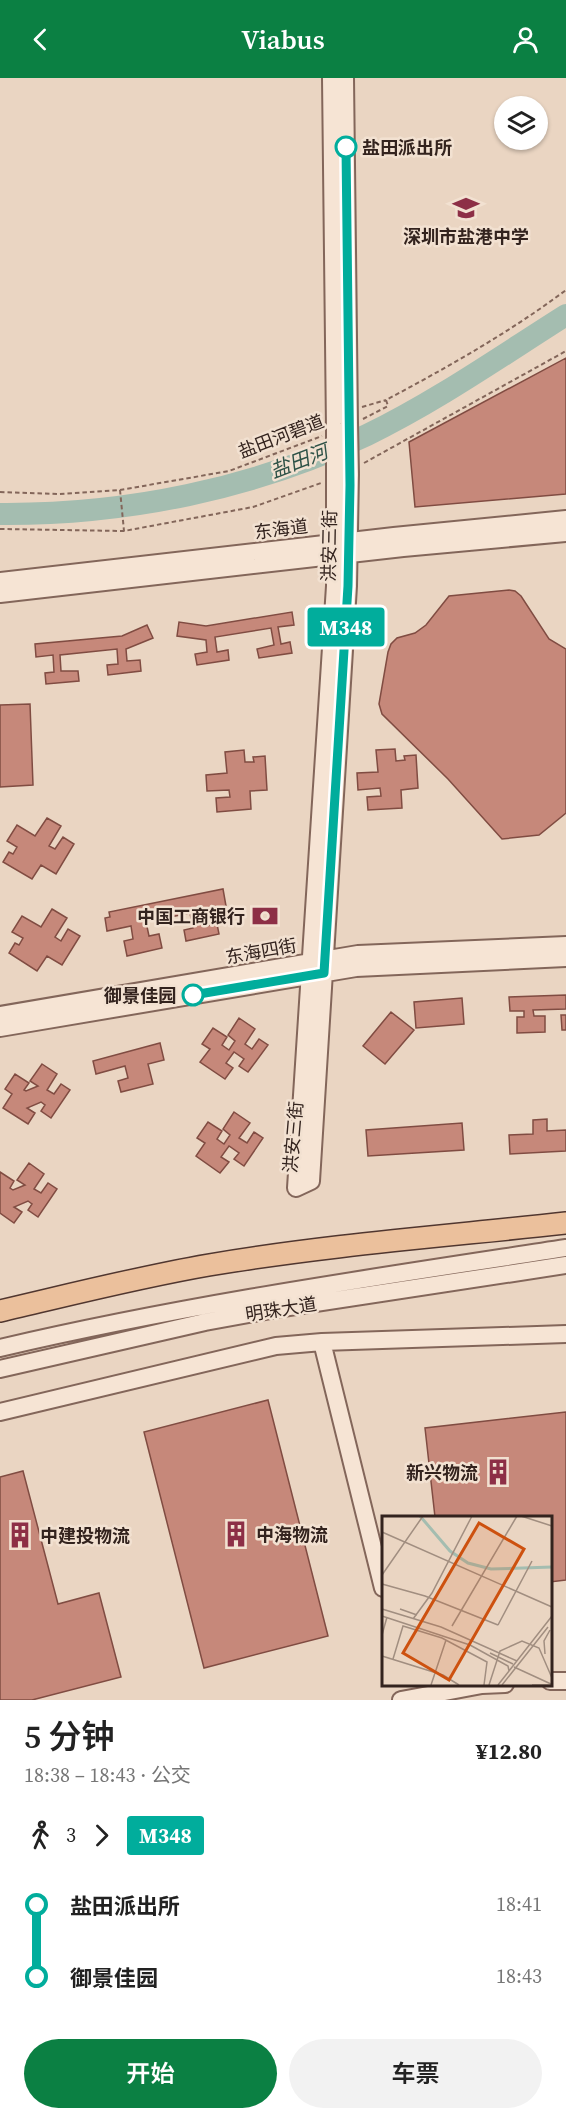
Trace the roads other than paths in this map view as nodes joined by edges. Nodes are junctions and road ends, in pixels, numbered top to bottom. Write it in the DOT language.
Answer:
graph roads {
  1 [pos="332,78"];
  2 [pos="345,78"];
  3 [pos="343,424"];
  4 [pos="566,519"];
  5 [pos="566,533"];
  6 [pos="342,549"];
  7 [pos="0,581"];
  8 [pos="0,594"];
  9 [pos="566,945"];
  10 [pos="566,958"];
  11 [pos="317,968"];
  12 [pos="0,1016"];
  13 [pos="0,1028"];
  14 [pos="566,1210"];
  15 [pos="566,1223"];
  16 [pos="566,1248"];
  17 [pos="566,1265"];
  18 [pos="0,1298"];
  19 [pos="0,1311"];
  20 [pos="566,1334"];
  21 [pos="322,1342"];
  22 [pos="0,1348"];
  23 [pos="0,1369"];
  24 [pos="0,1412"];
  25 [pos="382,1584"];
  26 [pos="475,1685"];
  27 [pos="407,1695"];
  1 -- 3 [label="street, 洪安三街"];
  2 -- 3 [label="street, 洪安三街"];
  3 -- 6 [label="street, 洪安三街, bridge"];
  4 -- 6 [label="street, 东海道"];
  5 -- 6 [label="street, 东海道"];
  6 -- 7 [label="street, 东海道"];
  6 -- 8 [label="street, 东海道"];
  6 -- 11 [label="street, 洪安三街"];
  9 -- 11 [label="street, 东海四街"];
  10 -- 11 [label="street, 东海四街"];
  11 -- 11 [label="street, 洪安三街"];
  11 -- 12 [label="street, 东海四街"];
  11 -- 13 [label="street, 东海四街"];
  14 -- 18 [label="main road"];
  15 -- 19 [label="main road"];
  16 -- 22 [label="street, 明珠大道"];
  17 -- 23 [label="street, 明珠大道"];
  20 -- 21 [label="street"];
  21 -- 24 [label="street"];
  21 -- 25 [label="street"];
  26 -- 27 [label="street"];
}
